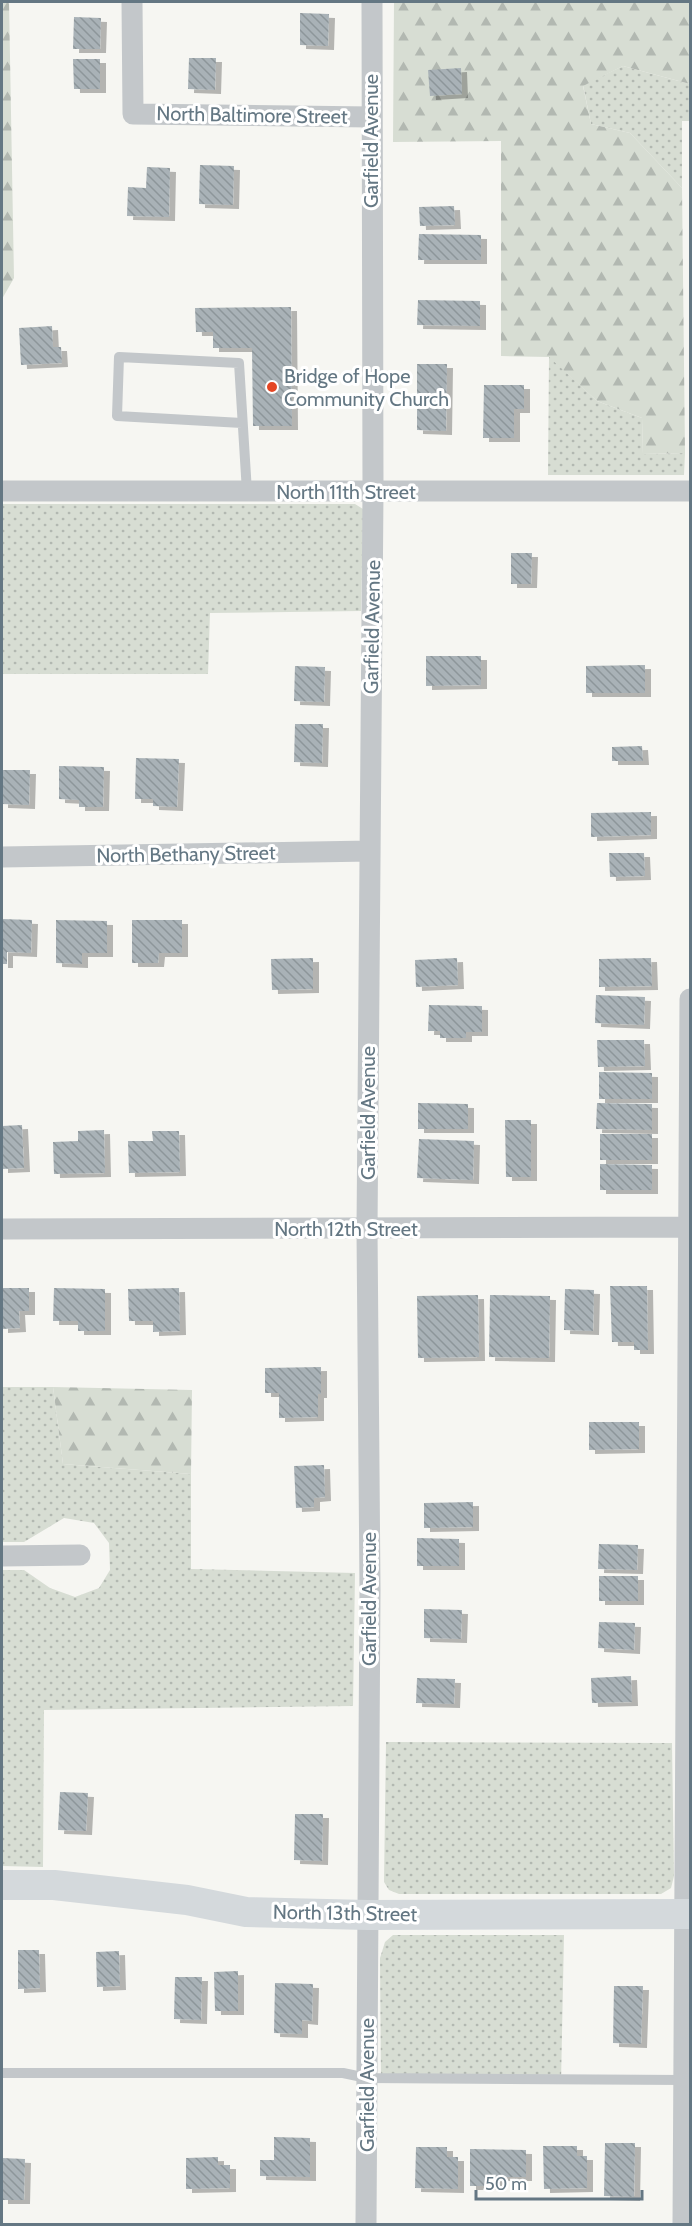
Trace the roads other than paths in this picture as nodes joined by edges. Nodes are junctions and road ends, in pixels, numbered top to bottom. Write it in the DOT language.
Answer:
graph roads {
  1 [pos="132,2"];
  2 [pos="372,2"];
  3 [pos="371,117"];
  4 [pos="242,423"];
  5 [pos="2,491"];
  6 [pos="690,491"];
  7 [pos="247,492"];
  8 [pos="373,492"];
  9 [pos="370,851"];
  10 [pos="2,857"];
  11 [pos="690,999"];
  12 [pos="689,1227"];
  13 [pos="2,1229"];
  14 [pos="367,1229"];
  15 [pos="2,1556"];
  16 [pos="80,1556"];
  17 [pos="688,1753"];
  18 [pos="2,1885"];
  19 [pos="368,1914"];
  20 [pos="688,1914"];
  21 [pos="2,2073"];
  22 [pos="367,2078"];
  23 [pos="685,2080"];
  24 [pos="366,2224"];
  25 [pos="683,2224"];
  1 -- 3 [label="street, North Baltimore Street"];
  2 -- 3 [label="street, Garfield Avenue"];
  3 -- 8 [label="street, Garfield Avenue"];
  4 -- 4 [label="lane"];
  4 -- 7 [label="lane"];
  5 -- 7 [label="street, North 11th Street"];
  6 -- 8 [label="street, North 11th Street"];
  7 -- 8 [label="street, North 11th Street"];
  8 -- 9 [label="street, Garfield Avenue"];
  9 -- 10 [label="street, North Bethany Street"];
  9 -- 14 [label="street, Garfield Avenue"];
  11 -- 12 [label="street"];
  12 -- 14 [label="street, North 12th Street"];
  12 -- 17 [label="street"];
  13 -- 14 [label="street, North 12th Street"];
  14 -- 19 [label="street, Garfield Avenue"];
  15 -- 16 [label="street"];
  17 -- 20 [label="street"];
  18 -- 19 [label="street, North 13th Street"];
  19 -- 20 [label="street, North 13th Street"];
  19 -- 22 [label="street, Garfield Avenue"];
  20 -- 23 [label="street"];
  21 -- 22 [label="lane"];
  22 -- 23 [label="lane"];
  22 -- 24 [label="street, Garfield Avenue"];
  23 -- 25 [label="street"];
}
